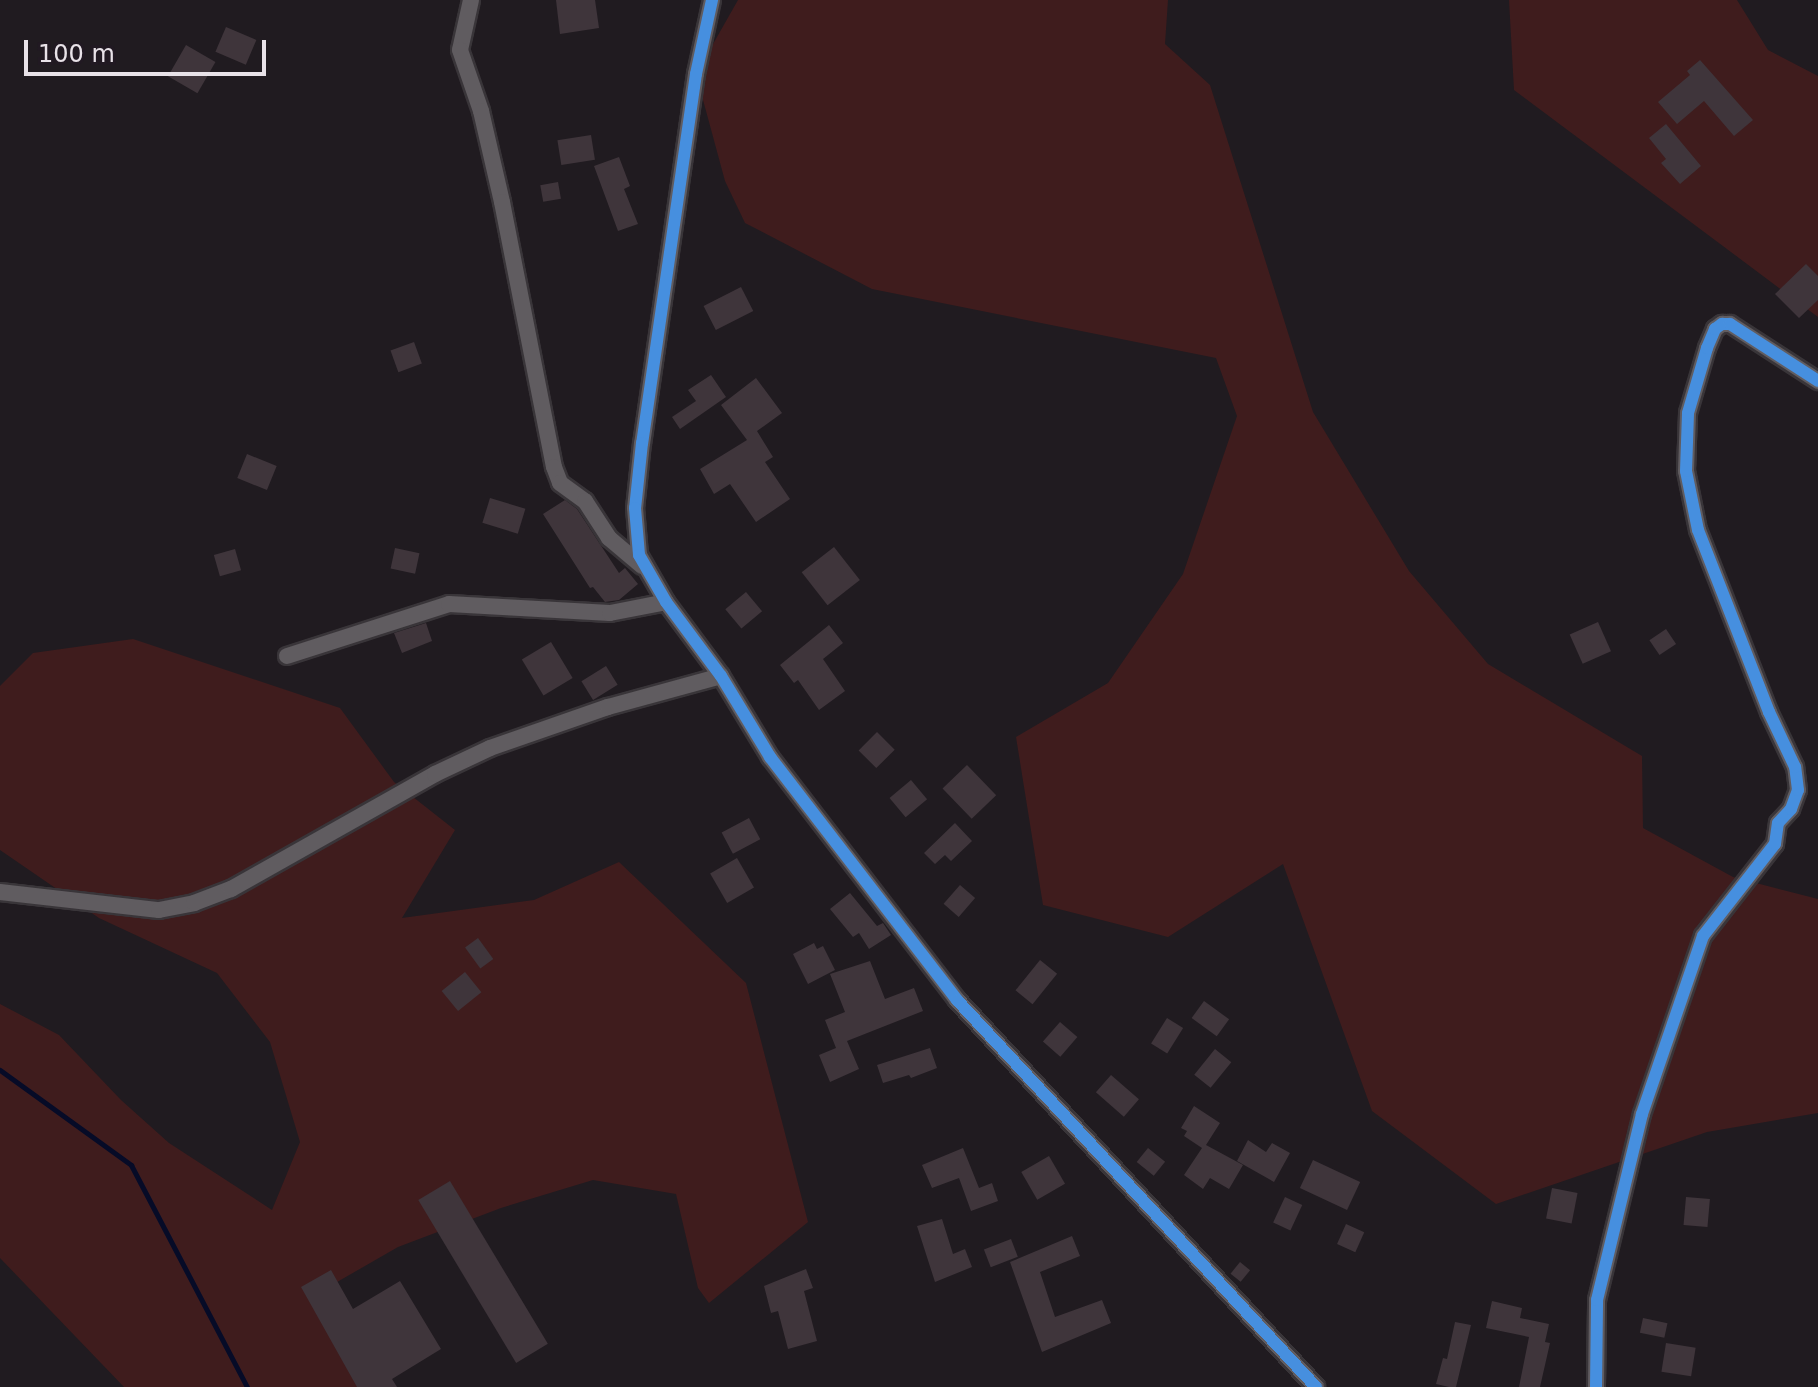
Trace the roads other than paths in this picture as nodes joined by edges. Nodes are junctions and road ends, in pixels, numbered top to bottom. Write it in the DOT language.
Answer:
graph roads {
  1 [pos="471,0"];
  2 [pos="712,0"];
  3 [pos="1818,381"];
  4 [pos="645,569"];
  5 [pos="666,602"];
  6 [pos="287,656"];
  7 [pos="721,676"];
  8 [pos="0,892"];
  9 [pos="1316,1387"];
  10 [pos="1596,1387"];
  1 -- 4 [label="street"];
  2 -- 4 [label="street"];
  3 -- 10 [label="street"];
  4 -- 5 [label="street"];
  5 -- 6 [label="street"];
  5 -- 7 [label="street"];
  7 -- 8 [label="street"];
  7 -- 9 [label="street"];
}
